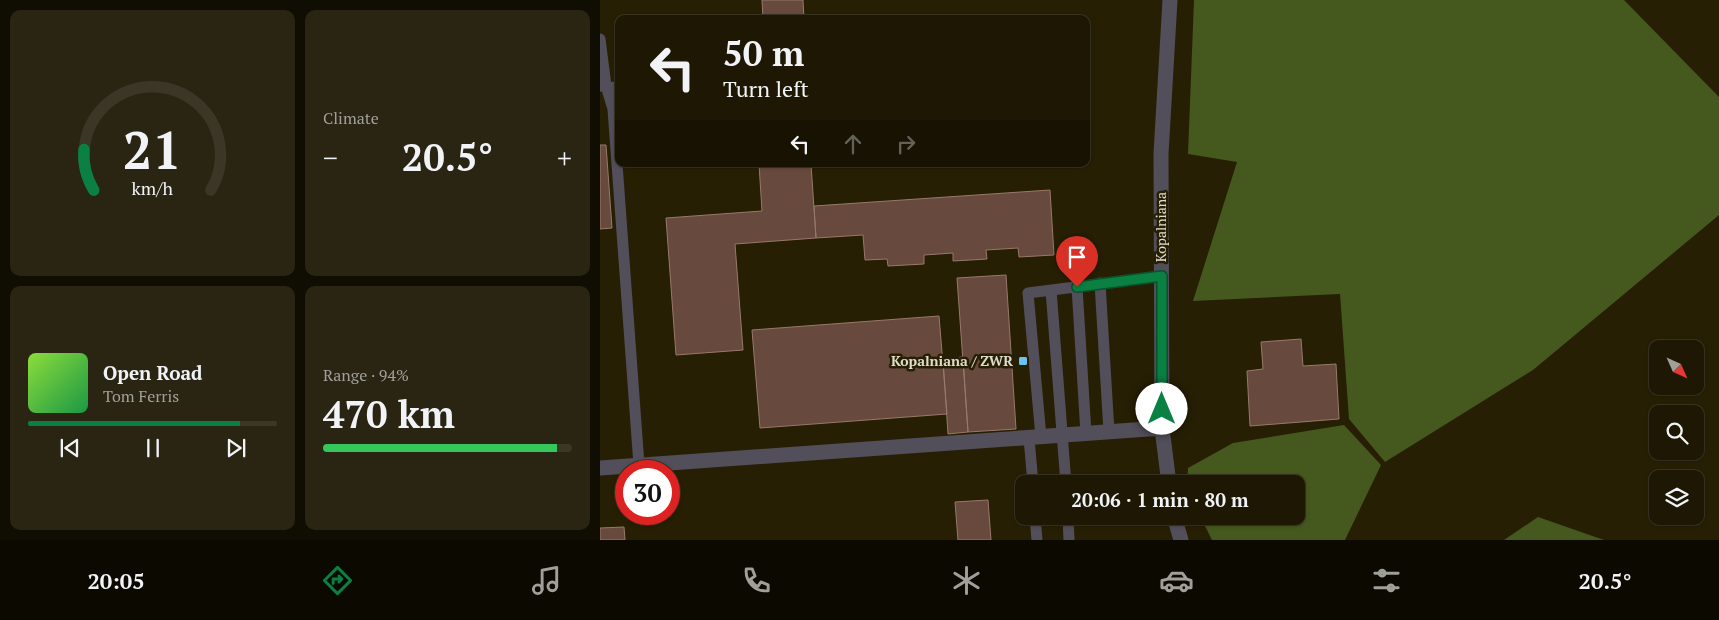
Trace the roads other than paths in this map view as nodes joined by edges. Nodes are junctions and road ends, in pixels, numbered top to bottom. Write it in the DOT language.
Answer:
graph roads {
  1 [pos="1170,0"];
  2 [pos="600,39"];
  3 [pos="603,86"];
  4 [pos="615,136"];
  5 [pos="617,167"];
  6 [pos="1162,276"];
  7 [pos="1100,283"];
  8 [pos="1077,287"];
  9 [pos="1052,290"];
  10 [pos="1162,428"];
  11 [pos="1109,432"];
  12 [pos="1086,434"];
  13 [pos="1062,436"];
  14 [pos="1035,437"];
  15 [pos="639,460"];
  16 [pos="680,462"];
  17 [pos="615,467"];
  18 [pos="600,468"];
  19 [pos="1033,475"];
  20 [pos="1065,475"];
  21 [pos="1169,475"];
  22 [pos="1036,525"];
  23 [pos="1069,525"];
  24 [pos="1177,525"];
  25 [pos="1037,540"];
  26 [pos="1070,540"];
  27 [pos="1181,540"];
  1 -- 6 [label="street, Kopalniana"];
  2 -- 3 [label="lane"];
  3 -- 4 [label="lane"];
  5 -- 15 [label="lane"];
  6 -- 7 [label="lane"];
  6 -- 10 [label="street, Kopalniana"];
  7 -- 8 [label="lane"];
  7 -- 11 [label="lane"];
  8 -- 9 [label="lane"];
  8 -- 12 [label="lane"];
  9 -- 13 [label="lane"];
  9 -- 14 [label="lane"];
  10 -- 11 [label="street"];
  10 -- 21 [label="street, Kopalniana"];
  11 -- 12 [label="street"];
  12 -- 13 [label="street"];
  13 -- 14 [label="street"];
  13 -- 20 [label="lane"];
  14 -- 16 [label="street"];
  14 -- 19 [label="lane"];
  17 -- 18 [label="street"];
  22 -- 25 [label="lane"];
  23 -- 26 [label="lane"];
  24 -- 27 [label="street"];
}
